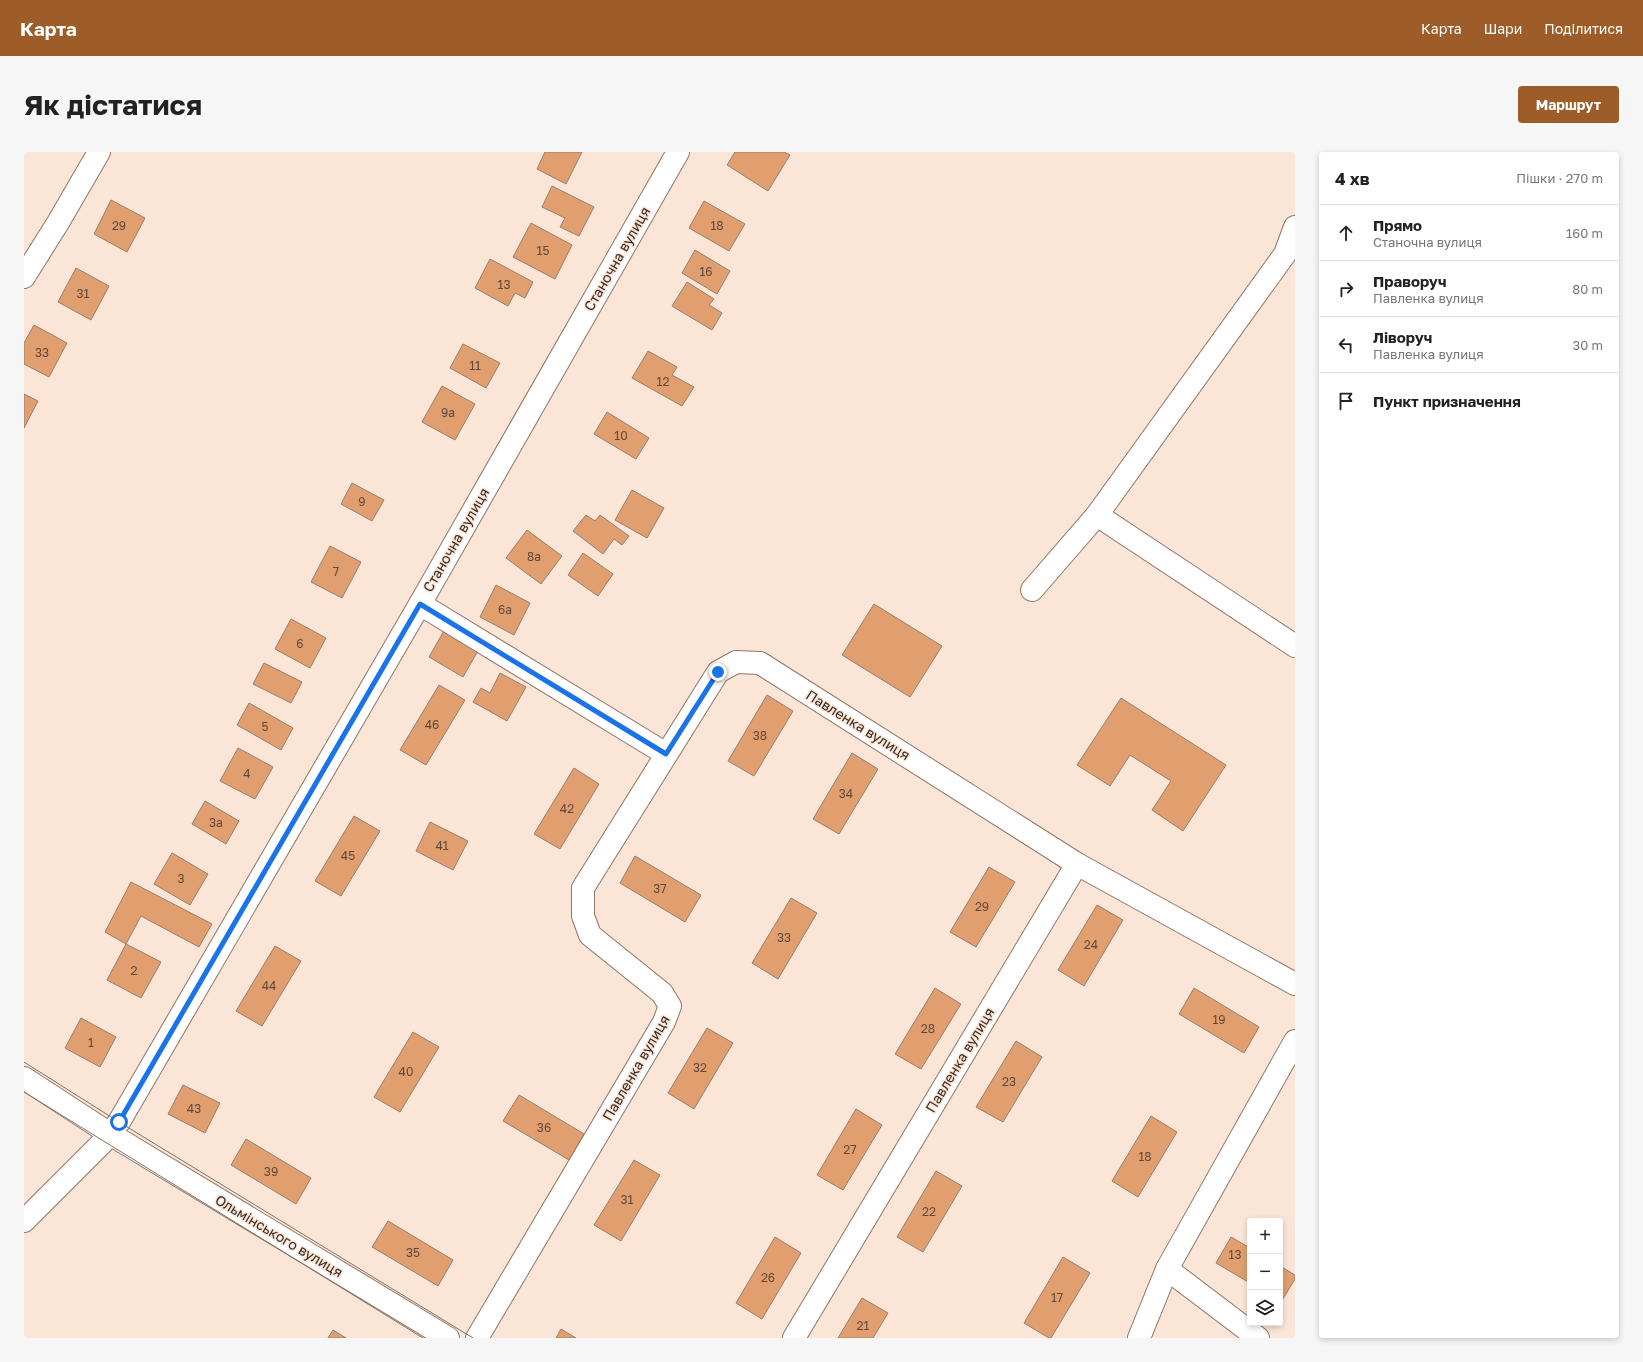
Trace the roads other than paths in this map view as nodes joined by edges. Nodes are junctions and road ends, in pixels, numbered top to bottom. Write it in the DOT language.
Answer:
graph roads {
  1 [pos="99,152"];
  2 [pos="678,152"];
  3 [pos="1295,227"];
  4 [pos="24,277"];
  5 [pos="1097,515"];
  6 [pos="1032,590"];
  7 [pos="420,604"];
  8 [pos="1295,646"];
  9 [pos="666,754"];
  10 [pos="1077,864"];
  11 [pos="1295,984"];
  12 [pos="1295,1041"];
  13 [pos="24,1078"];
  14 [pos="110,1134"];
  15 [pos="24,1221"];
  16 [pos="1167,1269"];
  17 [pos="448,1338"];
  18 [pos="477,1338"];
  19 [pos="794,1338"];
  20 [pos="1139,1338"];
  21 [pos="1258,1338"];
  1 -- 4 [label="street"];
  2 -- 7 [label="street, Станочна вулиця"];
  3 -- 5 [label="street"];
  5 -- 6 [label="street"];
  5 -- 8 [label="street"];
  7 -- 9 [label="street"];
  7 -- 14 [label="street, Станочна вулиця"];
  9 -- 10 [label="street, Павленка вулиця"];
  9 -- 18 [label="street, Павленка вулиця"];
  10 -- 11 [label="street, Павленка вулиця"];
  10 -- 19 [label="street, Павленка вулиця"];
  12 -- 16 [label="street"];
  13 -- 14 [label="street, Ольмінського вулиця"];
  14 -- 15 [label="street"];
  14 -- 17 [label="street, Ольмінського вулиця"];
  16 -- 20 [label="street"];
  16 -- 21 [label="street"];
}
